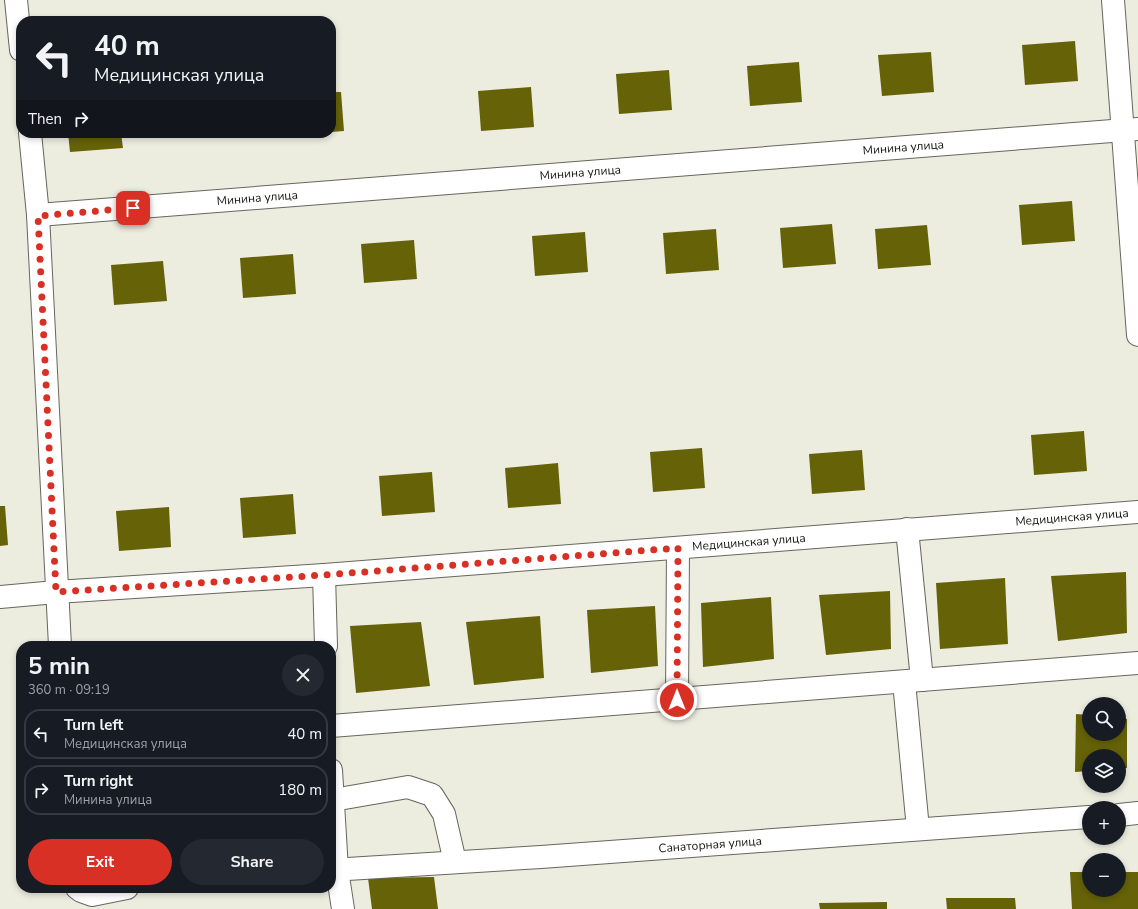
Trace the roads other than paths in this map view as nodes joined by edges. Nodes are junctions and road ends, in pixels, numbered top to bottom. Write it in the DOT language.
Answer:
graph roads {
  1 [pos="16,0"];
  2 [pos="1113,0"];
  3 [pos="18,16"];
  4 [pos="1131,130"];
  5 [pos="30,138"];
  6 [pos="38,216"];
  7 [pos="1138,335"];
  8 [pos="1138,512"];
  9 [pos="906,529"];
  10 [pos="678,548"];
  11 [pos="324,575"];
  12 [pos="56,592"];
  13 [pos="0,597"];
  14 [pos="60,641"];
  15 [pos="326,641"];
  16 [pos="1138,663"];
  17 [pos="913,681"];
  18 [pos="677,700"];
  19 [pos="336,726"];
  20 [pos="336,799"];
  21 [pos="1138,813"];
  22 [pos="1126,814"];
  23 [pos="1082,817"];
  24 [pos="918,829"];
  25 [pos="455,862"];
  26 [pos="336,870"];
  27 [pos="336,880"];
  28 [pos="86,893"];
  29 [pos="102,893"];
  30 [pos="342,909"];
  1 -- 3 [label="street"];
  2 -- 4 [label="street"];
  4 -- 6 [label="street, Минина улица"];
  4 -- 7 [label="street"];
  5 -- 6 [label="street"];
  6 -- 12 [label="street"];
  8 -- 9 [label="street, Медицинская улица"];
  9 -- 10 [label="street, Медицинская улица"];
  9 -- 17 [label="street"];
  10 -- 11 [label="street, Медицинская улица"];
  10 -- 18 [label="street"];
  11 -- 12 [label="street, Медицинская улица"];
  11 -- 15 [label="street"];
  12 -- 13 [label="street, Медицинская улица"];
  12 -- 14 [label="street"];
  16 -- 17 [label="street"];
  17 -- 18 [label="street"];
  17 -- 24 [label="street"];
  18 -- 19 [label="street"];
  20 -- 25 [label="street"];
  21 -- 22 [label="street"];
  23 -- 24 [label="street, Санаторная улица"];
  24 -- 25 [label="street, Санаторная улица"];
  25 -- 26 [label="street, Санаторная улица"];
  27 -- 30 [label="street"];
  28 -- 29 [label="street"];
}
